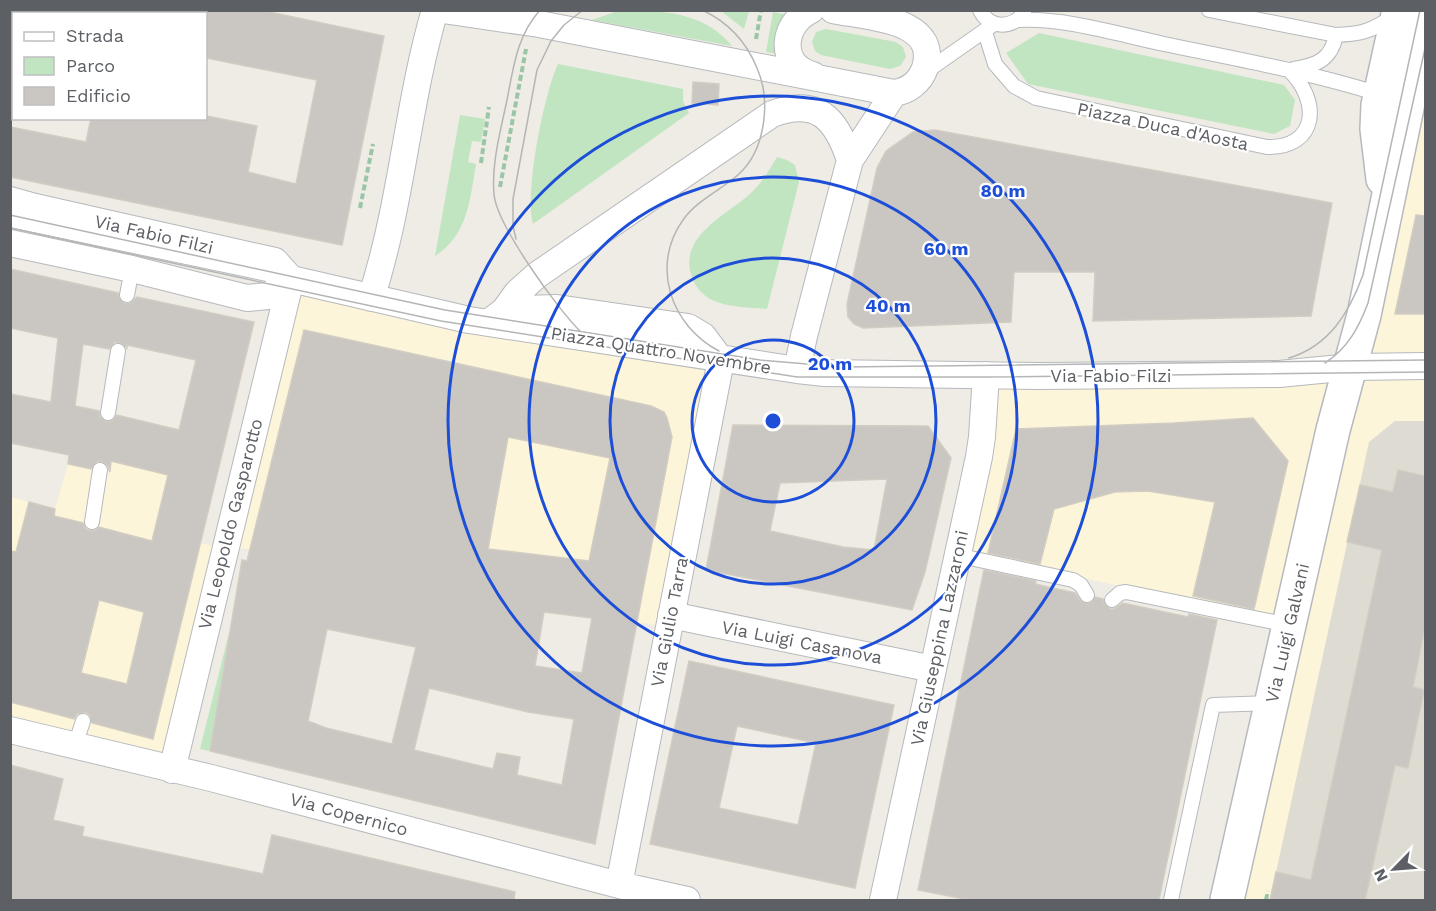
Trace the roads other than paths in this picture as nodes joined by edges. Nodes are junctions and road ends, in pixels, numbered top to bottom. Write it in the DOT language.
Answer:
graph roads {
  1 [pos="435,10"];
  2 [pos="443,10"];
  3 [pos="980,10"];
  4 [pos="1209,10"];
  5 [pos="815,11"];
  6 [pos="1408,13"];
  7 [pos="1023,15"];
  8 [pos="990,28"];
  9 [pos="1336,35"];
  10 [pos="1289,70"];
  11 [pos="922,75"];
  12 [pos="854,86"];
  13 [pos="894,93"];
  14 [pos="1393,98"];
  15 [pos="850,160"];
  16 [pos="10,200"];
  17 [pos="10,220"];
  18 [pos="10,243"];
  19 [pos="132,269"];
  20 [pos="291,279"];
  21 [pos="127,295"];
  22 [pos="371,298"];
  23 [pos="492,320"];
  24 [pos="118,351"];
  25 [pos="721,360"];
  26 [pos="1425,366"];
  27 [pos="1350,367"];
  28 [pos="797,370"];
  29 [pos="986,375"];
  30 [pos="108,413"];
  31 [pos="100,470"];
  32 [pos="92,522"];
  33 [pos="956,555"];
  34 [pos="1087,595"];
  35 [pos="1112,600"];
  36 [pos="670,615"];
  37 [pos="1289,625"];
  38 [pos="933,669"];
  39 [pos="1272,703"];
  40 [pos="83,721"];
  41 [pos="10,730"];
  42 [pos="75,746"];
  43 [pos="171,770"];
  44 [pos="619,885"];
  45 [pos="687,900"];
  46 [pos="882,900"];
  47 [pos="1171,900"];
  48 [pos="1227,900"];
  1 -- 22 [label="street"];
  2 -- 12 [label="street"];
  3 -- 8 [label="lane, Piazza Duca d'Aosta"];
  4 -- 9 [label="lane"];
  5 -- 11 [label="street"];
  5 -- 12 [label="street"];
  6 -- 9 [label="lane"];
  6 -- 14 [label="street"];
  7 -- 8 [label="lane"];
  7 -- 10 [label="lane"];
  8 -- 10 [label="lane, Piazza Duca d'Aosta"];
  8 -- 11 [label="lane"];
  9 -- 10 [label="lane"];
  10 -- 14 [label="lane"];
  11 -- 13 [label="street, Piazza Quattro Novembre"];
  12 -- 13 [label="street"];
  13 -- 15 [label="street, Piazza Quattro Novembre"];
  14 -- 27 [label="street"];
  15 -- 23 [label="street"];
  15 -- 28 [label="street, Piazza Quattro Novembre"];
  16 -- 20 [label="street, Via Fabio Filzi"];
  17 -- 20 [label="lane, Via Fabio Filzi"];
  18 -- 19 [label="street"];
  19 -- 20 [label="street"];
  19 -- 21 [label="lane"];
  20 -- 22 [label="street, Via Fabio Filzi"];
  20 -- 43 [label="street, Via Leopoldo Gasparotto"];
  22 -- 23 [label="street, Piazza Quattro Novembre"];
  23 -- 25 [label="street, Piazza Quattro Novembre"];
  23 -- 25 [label="street"];
  24 -- 30 [label="lane"];
  25 -- 28 [label="street, Piazza Quattro Novembre"];
  25 -- 36 [label="street, Via Giulio Tarra"];
  26 -- 27 [label="street, Via Fabio Filzi"];
  27 -- 29 [label="street, Via Fabio Filzi"];
  27 -- 37 [label="street, Via Luigi Galvani"];
  28 -- 29 [label="street, Via Fabio Filzi"];
  29 -- 33 [label="street, Via Giuseppina Lazzaroni"];
  31 -- 32 [label="lane"];
  33 -- 34 [label="lane"];
  33 -- 38 [label="street, Via Giuseppina Lazzaroni"];
  35 -- 37 [label="lane"];
  36 -- 38 [label="street, Via Luigi Casanova"];
  36 -- 44 [label="street, Via Giulio Tarra"];
  37 -- 39 [label="street, Via Luigi Galvani"];
  38 -- 46 [label="street, Via Giuseppina Lazzaroni"];
  39 -- 47 [label="lane"];
  39 -- 48 [label="street, Via Luigi Galvani"];
  40 -- 42 [label="lane"];
  41 -- 42 [label="street, Via Copernico"];
  42 -- 43 [label="street, Via Copernico"];
  43 -- 44 [label="street, Via Copernico"];
  44 -- 45 [label="street, Via Copernico"];
}
